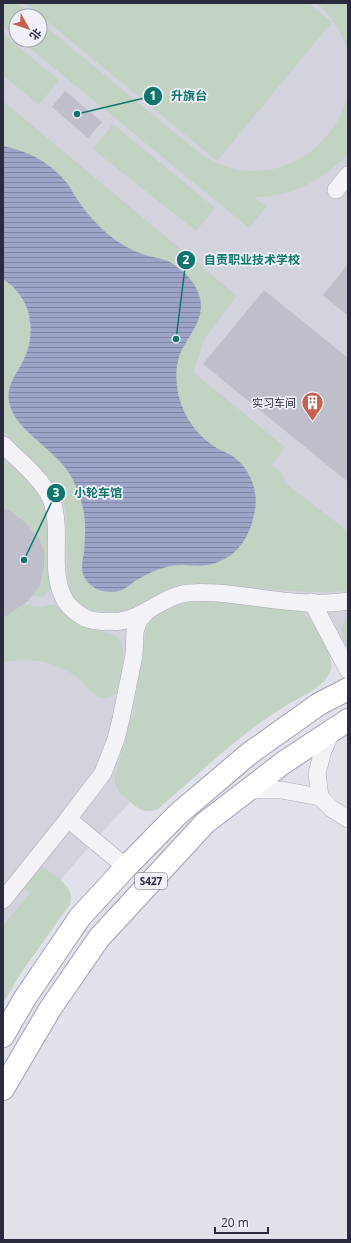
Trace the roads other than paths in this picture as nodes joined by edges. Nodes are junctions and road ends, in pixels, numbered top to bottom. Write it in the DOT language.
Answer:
graph roads {
  1 [pos="348,175"];
  2 [pos="336,190"];
  3 [pos="3,444"];
  4 [pos="348,601"];
  5 [pos="312,602"];
  6 [pos="148,610"];
  7 [pos="105,622"];
  8 [pos="134,655"];
  9 [pos="348,670"];
  10 [pos="348,689"];
  11 [pos="340,725"];
  12 [pos="248,790"];
  13 [pos="320,797"];
  14 [pos="68,819"];
  15 [pos="348,819"];
  16 [pos="126,867"];
  17 [pos="3,900"];
  18 [pos="3,1036"];
  19 [pos="3,1089"];
  1 -- 2 [label="street"];
  3 -- 7 [label="street"];
  4 -- 5 [label="street"];
  5 -- 6 [label="street"];
  5 -- 9 [label="street"];
  6 -- 7 [label="street"];
  6 -- 8 [label="street"];
  7 -- 8 [label="street"];
  8 -- 14 [label="street"];
  10 -- 16 [label="main road, S427"];
  11 -- 12 [label="main road, S427"];
  11 -- 13 [label="street"];
  12 -- 13 [label="street"];
  12 -- 19 [label="main road, S427"];
  13 -- 15 [label="street"];
  14 -- 16 [label="street"];
  14 -- 17 [label="street"];
  16 -- 18 [label="main road, S427"];
}
